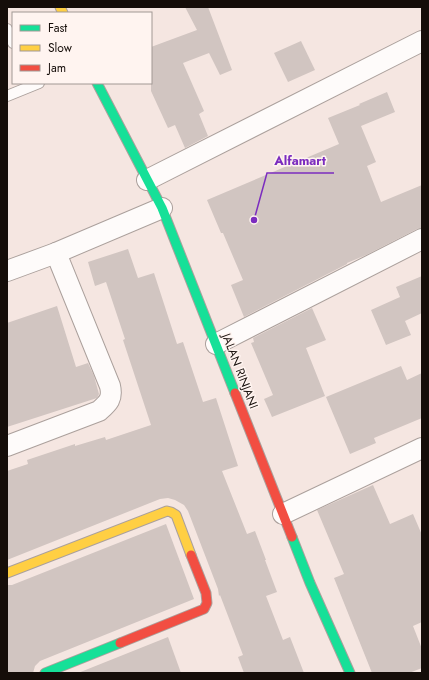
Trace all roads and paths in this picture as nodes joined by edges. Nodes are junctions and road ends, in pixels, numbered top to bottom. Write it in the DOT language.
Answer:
graph roads {
  1 [pos="7,29"];
  2 [pos="12,41"];
  3 [pos="422,41"];
  4 [pos="34,84"];
  5 [pos="98,84"];
  6 [pos="7,96"];
  7 [pos="147,180"];
  8 [pos="162,208"];
  9 [pos="422,239"];
  10 [pos="56,253"];
  11 [pos="7,272"];
  12 [pos="216,344"];
  13 [pos="7,446"];
  14 [pos="422,448"];
  15 [pos="283,514"];
  16 [pos="7,573"];
  17 [pos="45,673"];
  18 [pos="350,673"];
  1 -- 2 [label="lane"];
  3 -- 7 [label="street"];
  4 -- 6 [label="lane"];
  5 -- 7 [label="street, JALAN RINJANI"];
  7 -- 8 [label="street, JALAN RINJANI"];
  8 -- 10 [label="street"];
  8 -- 12 [label="street, JALAN RINJANI"];
  9 -- 12 [label="street"];
  10 -- 11 [label="street"];
  10 -- 13 [label="street"];
  12 -- 15 [label="street, JALAN RINJANI"];
  14 -- 15 [label="street"];
  15 -- 18 [label="street, JALAN RINJANI"];
  16 -- 17 [label="street"];
}
